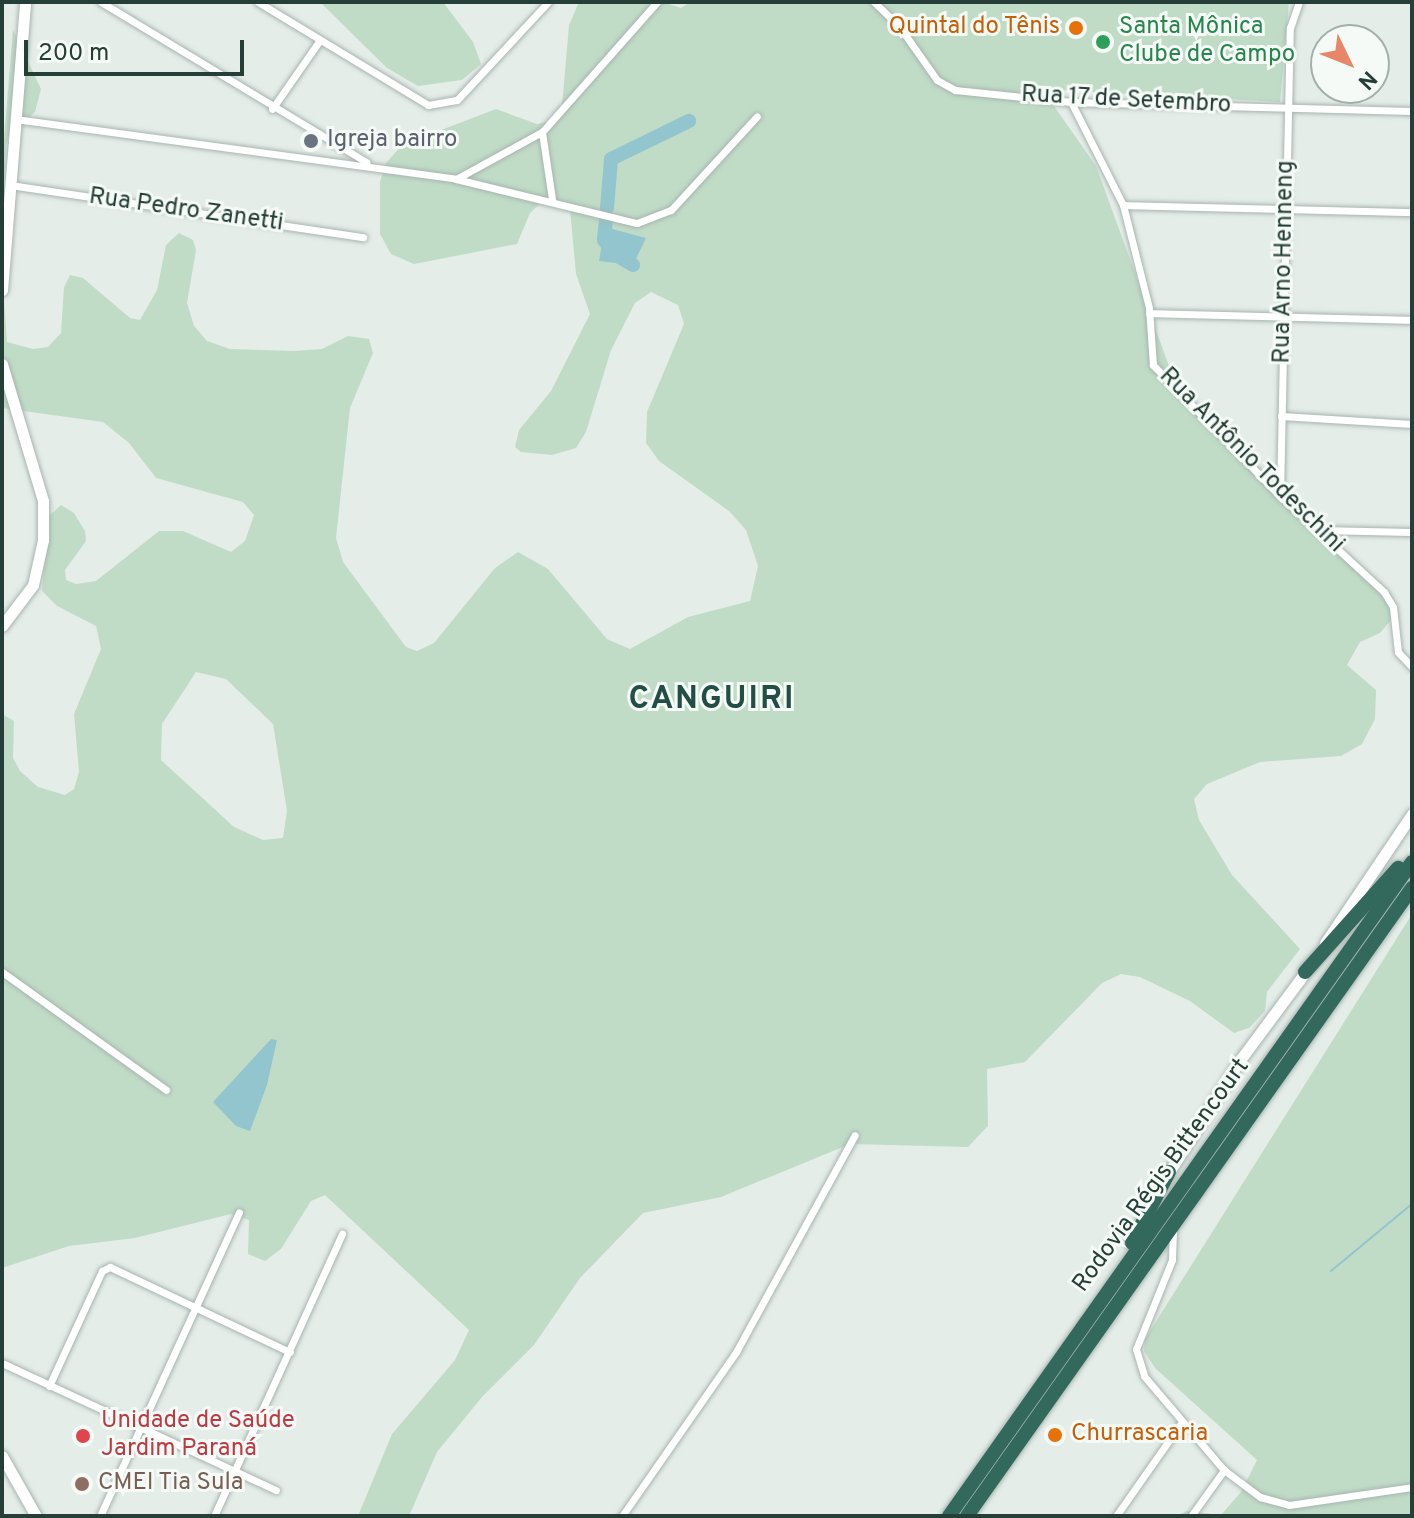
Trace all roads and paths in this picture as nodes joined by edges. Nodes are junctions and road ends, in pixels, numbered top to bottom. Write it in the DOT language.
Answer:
graph roads {
  1 [pos="25,2"];
  2 [pos="101,2"];
  3 [pos="258,2"];
  4 [pos="548,2"];
  5 [pos="657,2"];
  6 [pos="1299,2"];
  7 [pos="876,4"];
  8 [pos="320,40"];
  9 [pos="1071,102"];
  10 [pos="272,109"];
  11 [pos="1288,109"];
  12 [pos="1412,111"];
  13 [pos="757,116"];
  14 [pos="15,119"];
  15 [pos="542,132"];
  16 [pos="372,166"];
  17 [pos="456,179"];
  18 [pos="10,185"];
  19 [pos="552,199"];
  20 [pos="1123,205"];
  21 [pos="1286,209"];
  22 [pos="1412,212"];
  23 [pos="363,237"];
  24 [pos="2,290"];
  25 [pos="1149,313"];
  26 [pos="1284,319"];
  27 [pos="1412,320"];
  28 [pos="2,364"];
  29 [pos="1281,416"];
  30 [pos="1412,424"];
  31 [pos="1280,496"];
  32 [pos="1319,530"];
  33 [pos="1412,532"];
  34 [pos="2,626"];
  35 [pos="1412,667"];
  36 [pos="1412,814"];
  37 [pos="1412,853"];
  38 [pos="1412,862"];
  39 [pos="1412,888"];
  40 [pos="2,972"];
  41 [pos="1305,972"];
  42 [pos="166,1090"];
  43 [pos="855,1135"];
  44 [pos="1169,1172"];
  45 [pos="239,1212"];
  46 [pos="1174,1224"];
  47 [pos="342,1234"];
  48 [pos="1113,1281"];
  49 [pos="196,1306"];
  50 [pos="290,1352"];
  51 [pos="2,1363"];
  52 [pos="49,1386"];
  53 [pos="1181,1423"];
  54 [pos="139,1430"];
  55 [pos="2,1456"];
  56 [pos="1224,1470"];
  57 [pos="234,1472"];
  58 [pos="1412,1487"];
  59 [pos="276,1490"];
  60 [pos="36,1516"];
  61 [pos="100,1516"];
  62 [pos="214,1516"];
  63 [pos="622,1516"];
  64 [pos="949,1516"];
  65 [pos="967,1516"];
  66 [pos="1116,1516"];
  67 [pos="1191,1516"];
  1 -- 14 [label="main road"];
  2 -- 10 [label="street"];
  3 -- 8 [label="street"];
  4 -- 8 [label="street"];
  5 -- 15 [label="street"];
  6 -- 11 [label="street, Rua Arno Henneng"];
  7 -- 9 [label="street, Rua 17 de Setembro"];
  8 -- 10 [label="street"];
  9 -- 11 [label="street, Rua 17 de Setembro"];
  9 -- 20 [label="street, Rua Antônio Todeschini"];
  10 -- 16 [label="street"];
  11 -- 12 [label="street, Rua 17 de Setembro"];
  11 -- 21 [label="street, Rua Arno Henneng"];
  13 -- 19 [label="street"];
  14 -- 16 [label="street"];
  14 -- 18 [label="main road"];
  15 -- 17 [label="street"];
  15 -- 19 [label="street"];
  16 -- 17 [label="street"];
  17 -- 19 [label="street"];
  18 -- 23 [label="street, Rua Pedro Zanetti"];
  18 -- 24 [label="main road"];
  20 -- 21 [label="street"];
  20 -- 25 [label="street, Rua Antônio Todeschini"];
  21 -- 22 [label="street"];
  21 -- 26 [label="street, Rua Arno Henneng"];
  25 -- 26 [label="street"];
  25 -- 31 [label="street, Rua Antônio Todeschini"];
  26 -- 27 [label="street"];
  26 -- 29 [label="street, Rua Arno Henneng"];
  28 -- 34 [label="main road"];
  29 -- 30 [label="street"];
  29 -- 31 [label="street, Rua Arno Henneng"];
  31 -- 32 [label="street, Rua Antônio Todeschini"];
  32 -- 33 [label="street"];
  32 -- 35 [label="street, Rua Antônio Todeschini"];
  36 -- 41 [label="main road"];
  37 -- 41 [label="highway"];
  38 -- 48 [label="highway, Rodovia Régis Bittencourt"];
  39 -- 46 [label="highway, Rodovia Régis Bittencourt"];
  40 -- 42 [label="street"];
  41 -- 44 [label="main road"];
  43 -- 63 [label="street"];
  44 -- 48 [label="highway"];
  45 -- 49 [label="street"];
  46 -- 53 [label="street"];
  46 -- 65 [label="highway, Rodovia Régis Bittencourt"];
  47 -- 50 [label="street"];
  48 -- 64 [label="highway, Rodovia Régis Bittencourt"];
  49 -- 50 [label="street"];
  49 -- 52 [label="street"];
  49 -- 54 [label="street"];
  50 -- 57 [label="street"];
  51 -- 52 [label="street"];
  52 -- 54 [label="street"];
  53 -- 56 [label="street"];
  53 -- 66 [label="street"];
  54 -- 57 [label="street"];
  54 -- 61 [label="street"];
  55 -- 60 [label="main road"];
  56 -- 58 [label="street"];
  56 -- 67 [label="street"];
  57 -- 59 [label="street"];
  57 -- 62 [label="street"];
}
